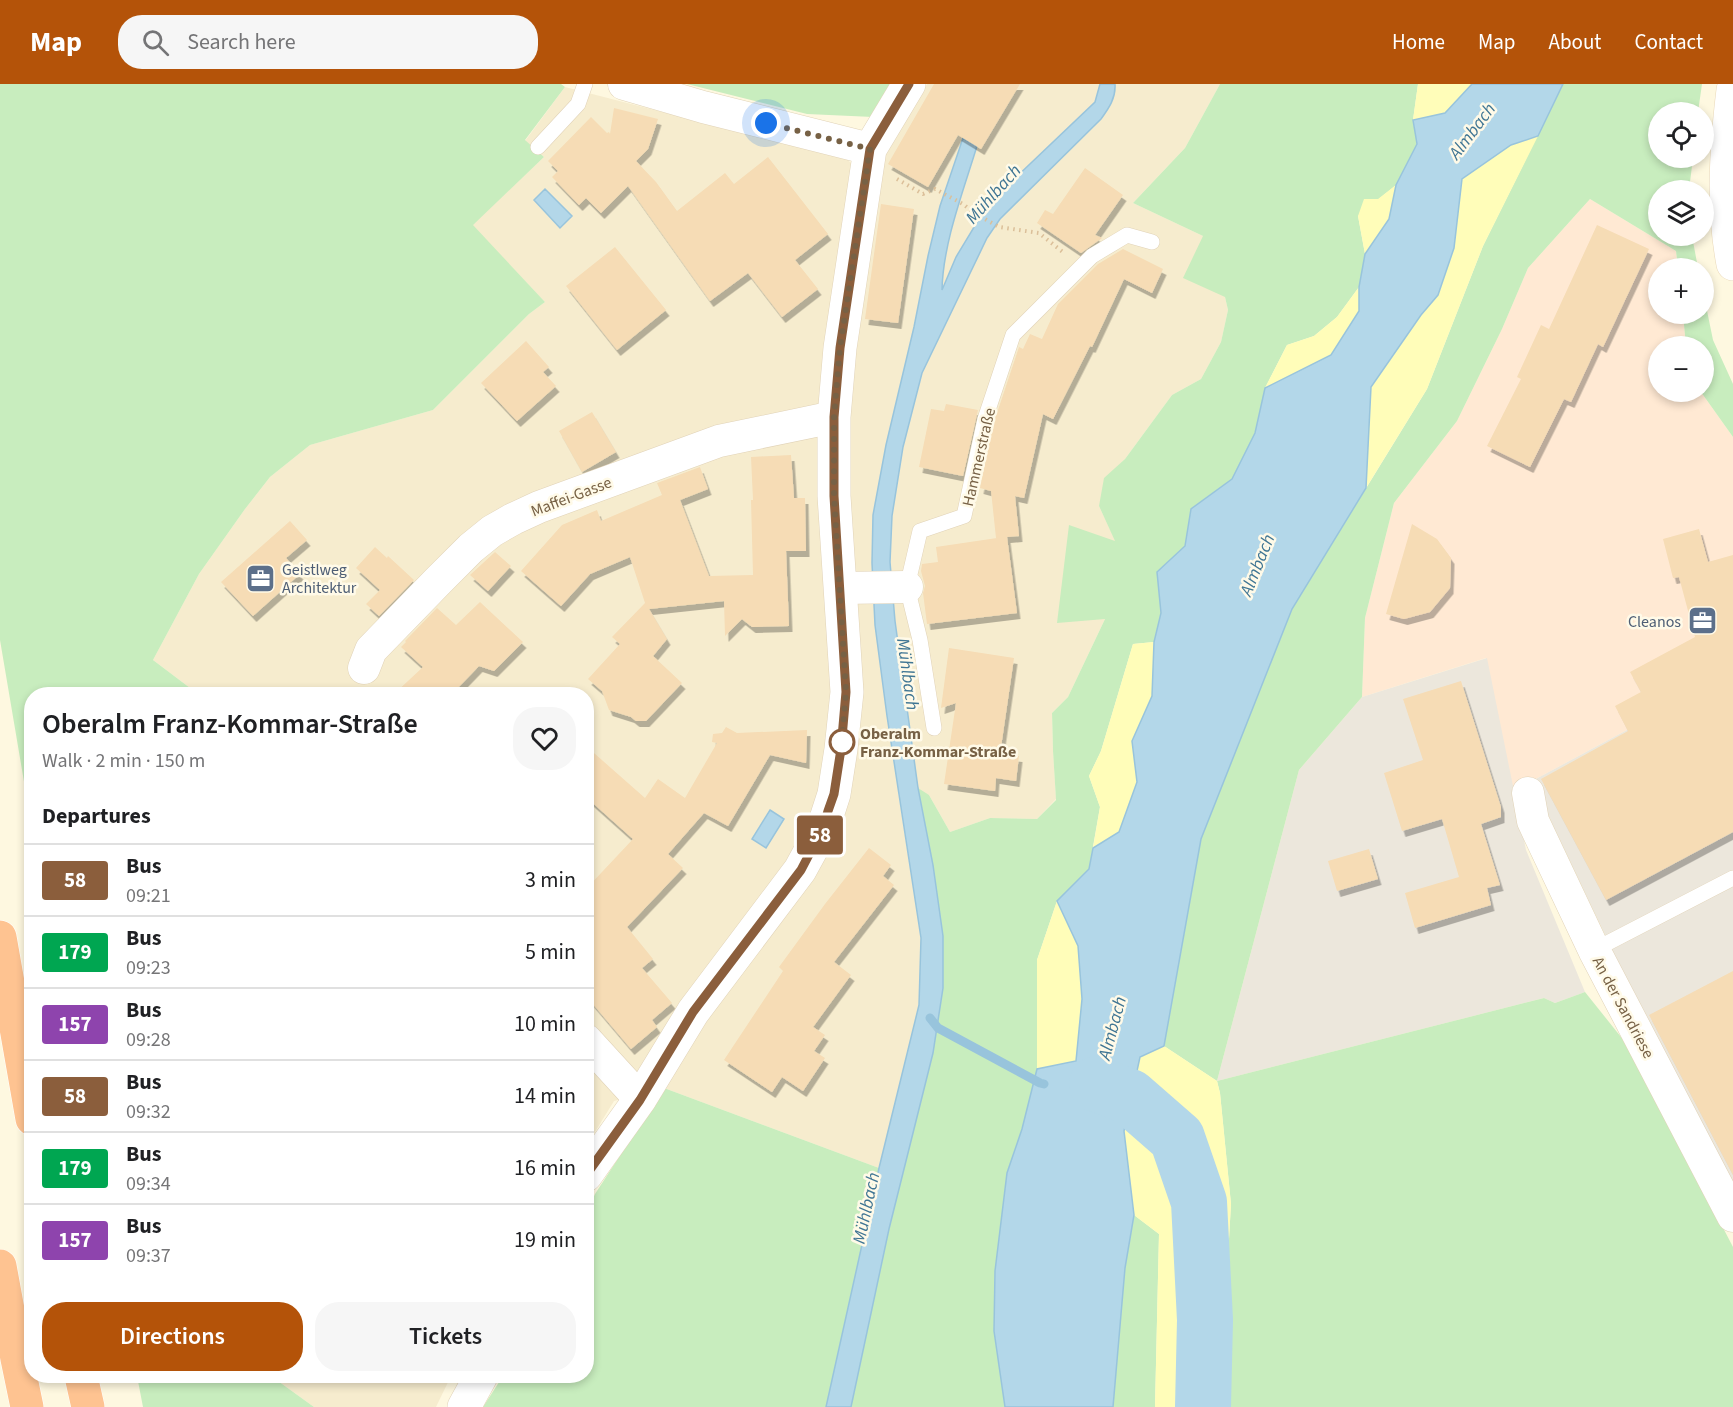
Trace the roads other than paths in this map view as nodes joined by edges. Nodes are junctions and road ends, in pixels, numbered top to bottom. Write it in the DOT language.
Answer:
graph roads {
  1 [pos="585,84"];
  2 [pos="624,84"];
  3 [pos="909,84"];
  4 [pos="1733,90"];
  5 [pos="538,147"];
  6 [pos="870,149"];
  7 [pos="1152,242"];
  8 [pos="1733,264"];
  9 [pos="834,417"];
  10 [pos="901,587"];
  11 [pos="849,588"];
  12 [pos="364,668"];
  13 [pos="934,728"];
  14 [pos="1528,793"];
  15 [pos="1733,878"];
  16 [pos="0,937"];
  17 [pos="1594,950"];
  18 [pos="594,1049"];
  19 [pos="24,1074"];
  20 [pos="640,1100"];
  21 [pos="594,1164"];
  22 [pos="1733,1216"];
  23 [pos="0,1266"];
  24 [pos="83,1383"];
  25 [pos="477,1383"];
  26 [pos="27,1407"];
  27 [pos="88,1407"];
  28 [pos="464,1407"];
  1 -- 5 [label="lane"];
  2 -- 6 [label="street"];
  3 -- 6 [label="street"];
  4 -- 8 [label="street"];
  6 -- 9 [label="street"];
  7 -- 10 [label="lane, Hammerstraße"];
  9 -- 11 [label="street"];
  9 -- 12 [label="street, Maffei-Gasse"];
  10 -- 11 [label="street"];
  10 -- 13 [label="lane, Hammerstraße"];
  11 -- 20 [label="street"];
  14 -- 17 [label="street, An der Sandriese"];
  15 -- 17 [label="lane"];
  16 -- 19 [label="highway"];
  17 -- 22 [label="street, An der Sandriese"];
  18 -- 20 [label="street"];
  20 -- 21 [label="street"];
  23 -- 26 [label="highway"];
  24 -- 27 [label="highway"];
  25 -- 28 [label="street"];
}
